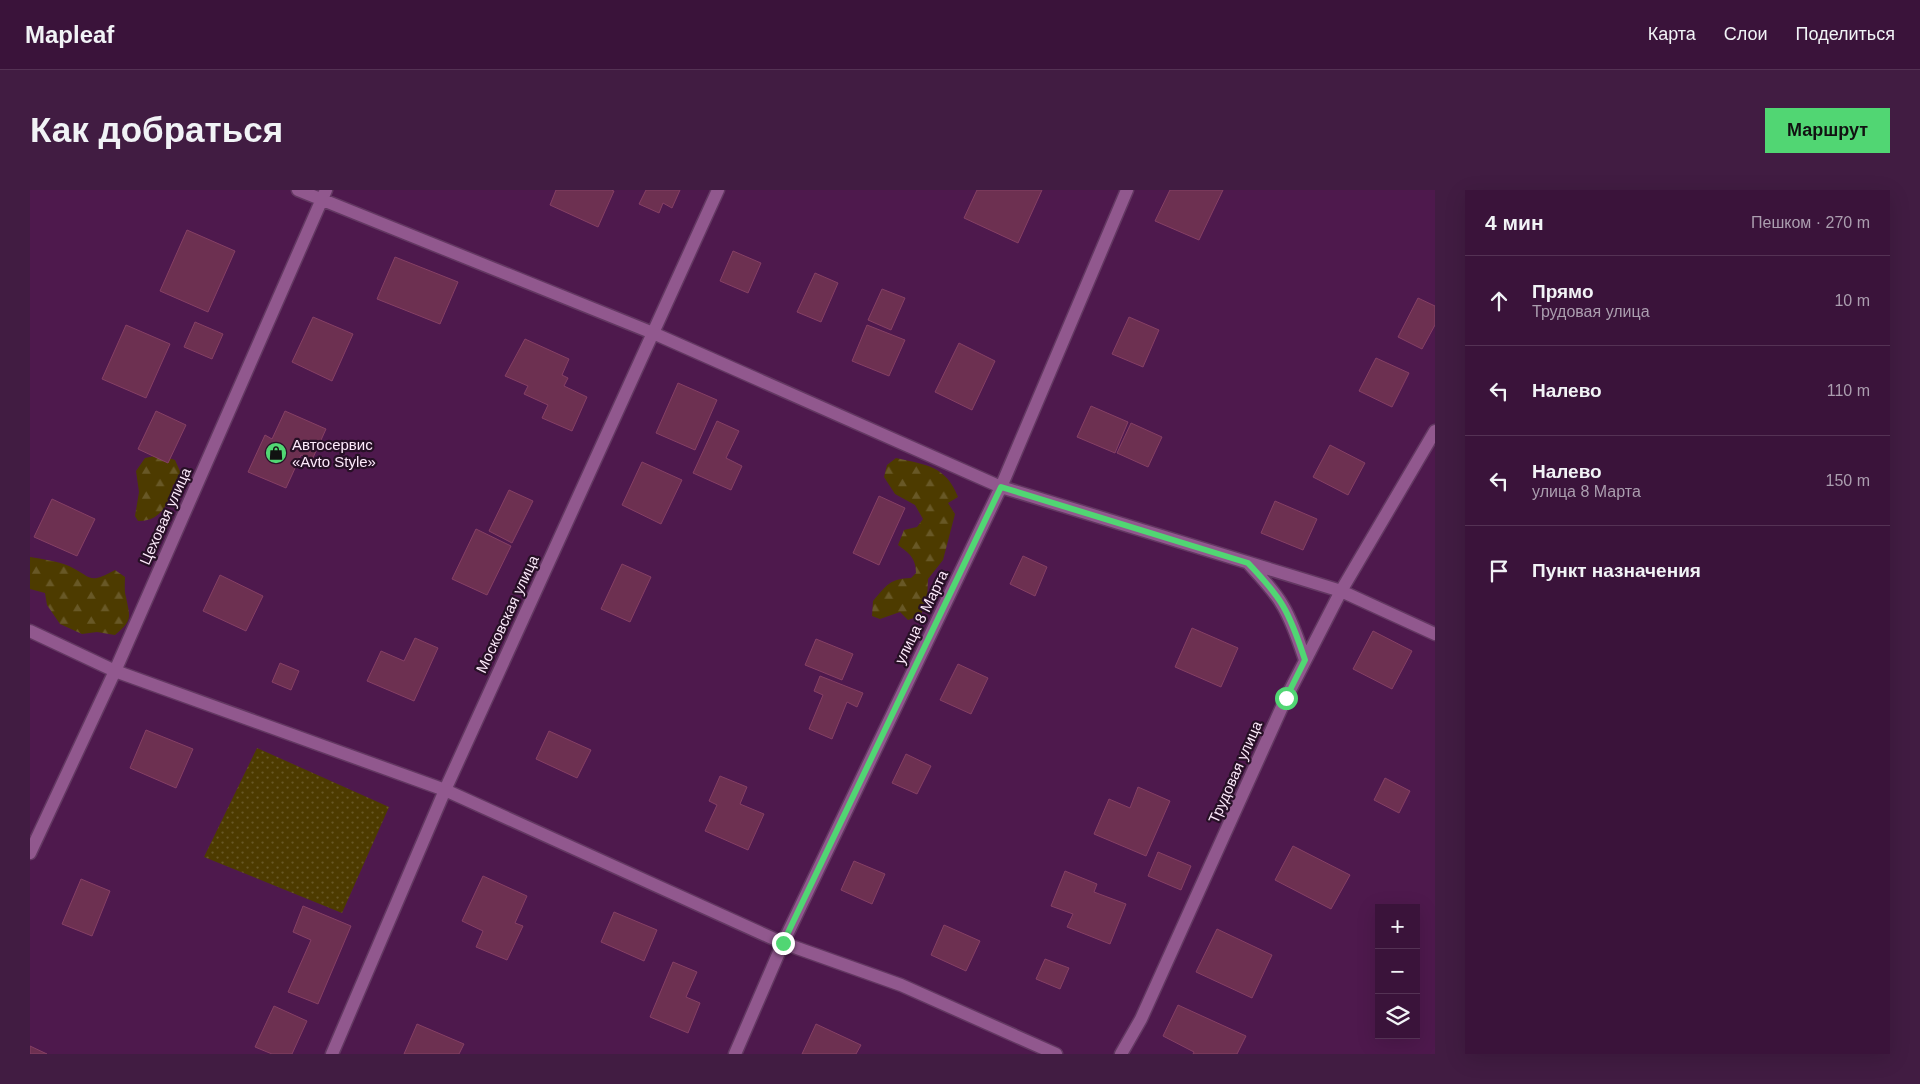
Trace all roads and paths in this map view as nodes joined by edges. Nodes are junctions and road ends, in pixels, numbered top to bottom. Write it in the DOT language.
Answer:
graph roads {
  1 [pos="298,190"];
  2 [pos="718,190"];
  3 [pos="1128,190"];
  4 [pos="324,195"];
  5 [pos="654,333"];
  6 [pos="1435,431"];
  7 [pos="1001,487"];
  8 [pos="1248,563"];
  9 [pos="1341,591"];
  10 [pos="30,631"];
  11 [pos="1435,634"];
  12 [pos="1305,660"];
  13 [pos="115,671"];
  14 [pos="445,790"];
  15 [pos="30,853"];
  16 [pos="783,943"];
  17 [pos="332,1054"];
  18 [pos="735,1054"];
  19 [pos="1056,1054"];
  20 [pos="1121,1054"];
  1 -- 4 [label="street"];
  2 -- 5 [label="street, Московская улица"];
  3 -- 7 [label="street, улица 8 Марта"];
  4 -- 5 [label="street"];
  4 -- 13 [label="street, Цеховая улица"];
  5 -- 7 [label="street"];
  5 -- 14 [label="street, Московская улица"];
  6 -- 9 [label="street, Трудовая улица"];
  7 -- 8 [label="street"];
  7 -- 16 [label="street, улица 8 Марта"];
  8 -- 9 [label="street"];
  8 -- 12 [label="street"];
  9 -- 11 [label="street"];
  9 -- 12 [label="street, Трудовая улица"];
  10 -- 13 [label="street"];
  12 -- 20 [label="street, Трудовая улица"];
  13 -- 14 [label="street"];
  13 -- 15 [label="street, Цеховая улица"];
  14 -- 16 [label="street"];
  14 -- 17 [label="street, Московская улица"];
  16 -- 18 [label="street, улица 8 Марта"];
  16 -- 19 [label="street"];
}
